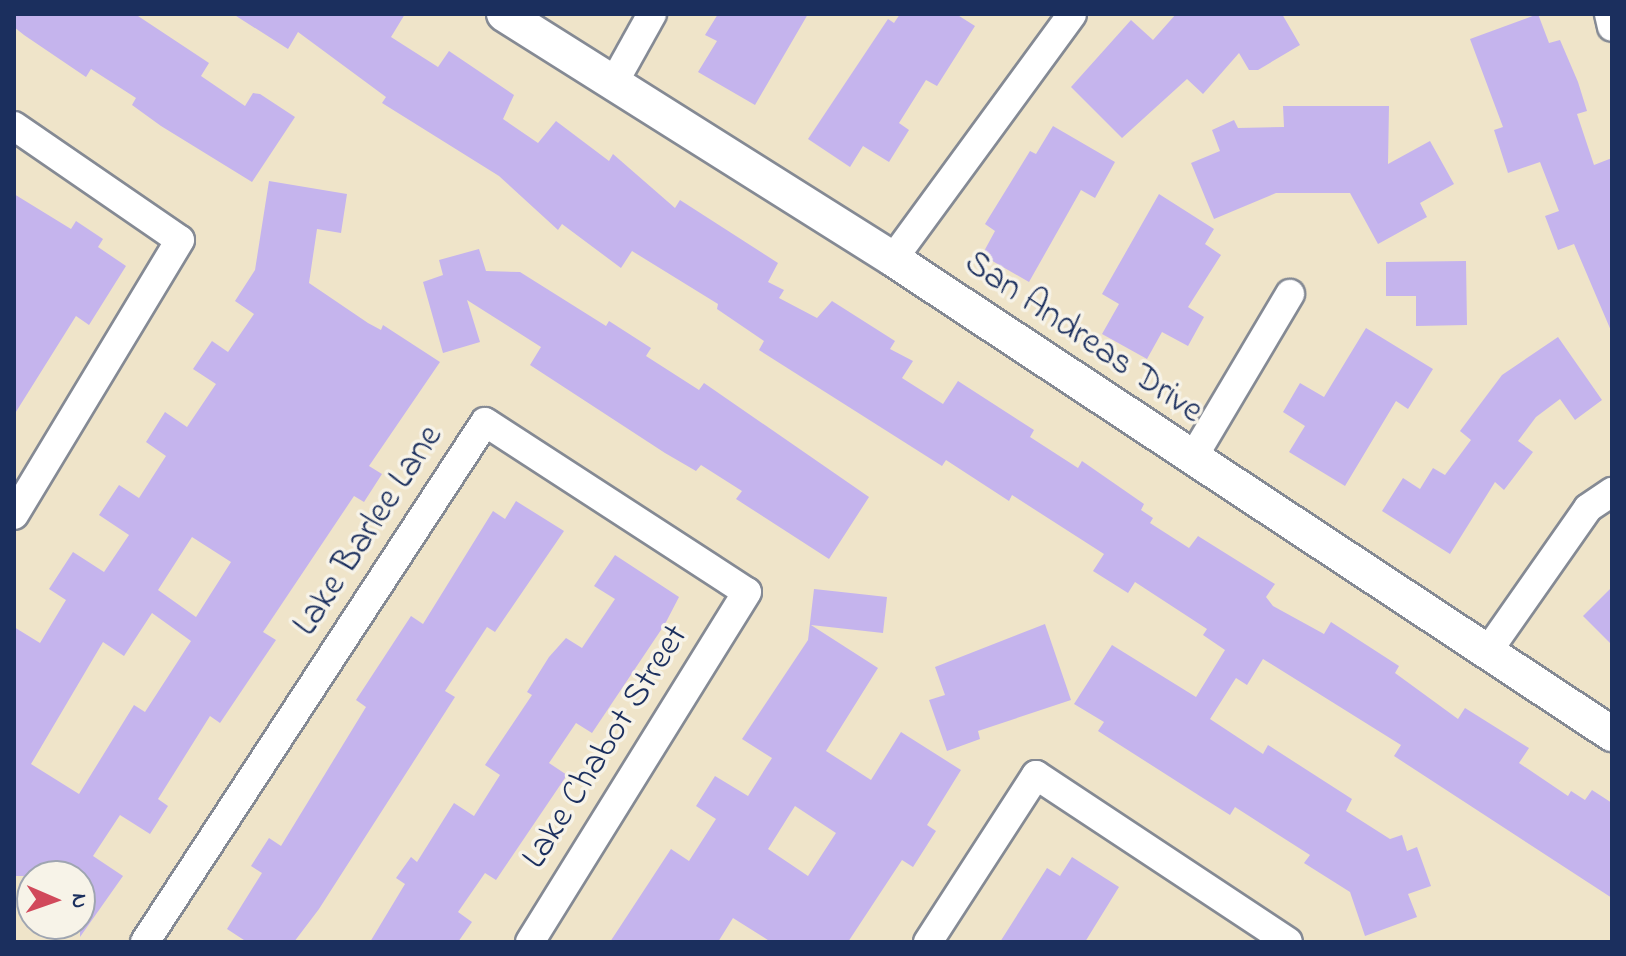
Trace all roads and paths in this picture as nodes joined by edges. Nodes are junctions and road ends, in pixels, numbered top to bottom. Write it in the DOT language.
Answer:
graph roads {
  1 [pos="504,14"];
  2 [pos="652,14"];
  3 [pos="1072,14"];
  4 [pos="1609,14"];
  5 [pos="1612,27"];
  6 [pos="613,84"];
  7 [pos="14,126"];
  8 [pos="893,259"];
  9 [pos="1290,294"];
  10 [pos="1192,459"];
  11 [pos="1612,492"];
  12 [pos="14,515"];
  13 [pos="747,592"];
  14 [pos="1488,651"];
  15 [pos="1612,734"];
  16 [pos="145,942"];
  17 [pos="530,942"];
  18 [pos="928,942"];
  19 [pos="1288,942"];
  1 -- 6 [label="street, San Andreas Drive"];
  2 -- 6 [label="street"];
  3 -- 8 [label="street"];
  4 -- 5 [label="street"];
  6 -- 8 [label="street, San Andreas Drive"];
  7 -- 12 [label="street"];
  8 -- 10 [label="street, San Andreas Drive"];
  9 -- 10 [label="street"];
  10 -- 14 [label="street, San Andreas Drive"];
  11 -- 14 [label="street"];
  13 -- 16 [label="street, Lake Barlee Lane"];
  13 -- 17 [label="street, Lake Chabot Street"];
  14 -- 15 [label="street, San Andreas Drive"];
  18 -- 19 [label="street"];
}
